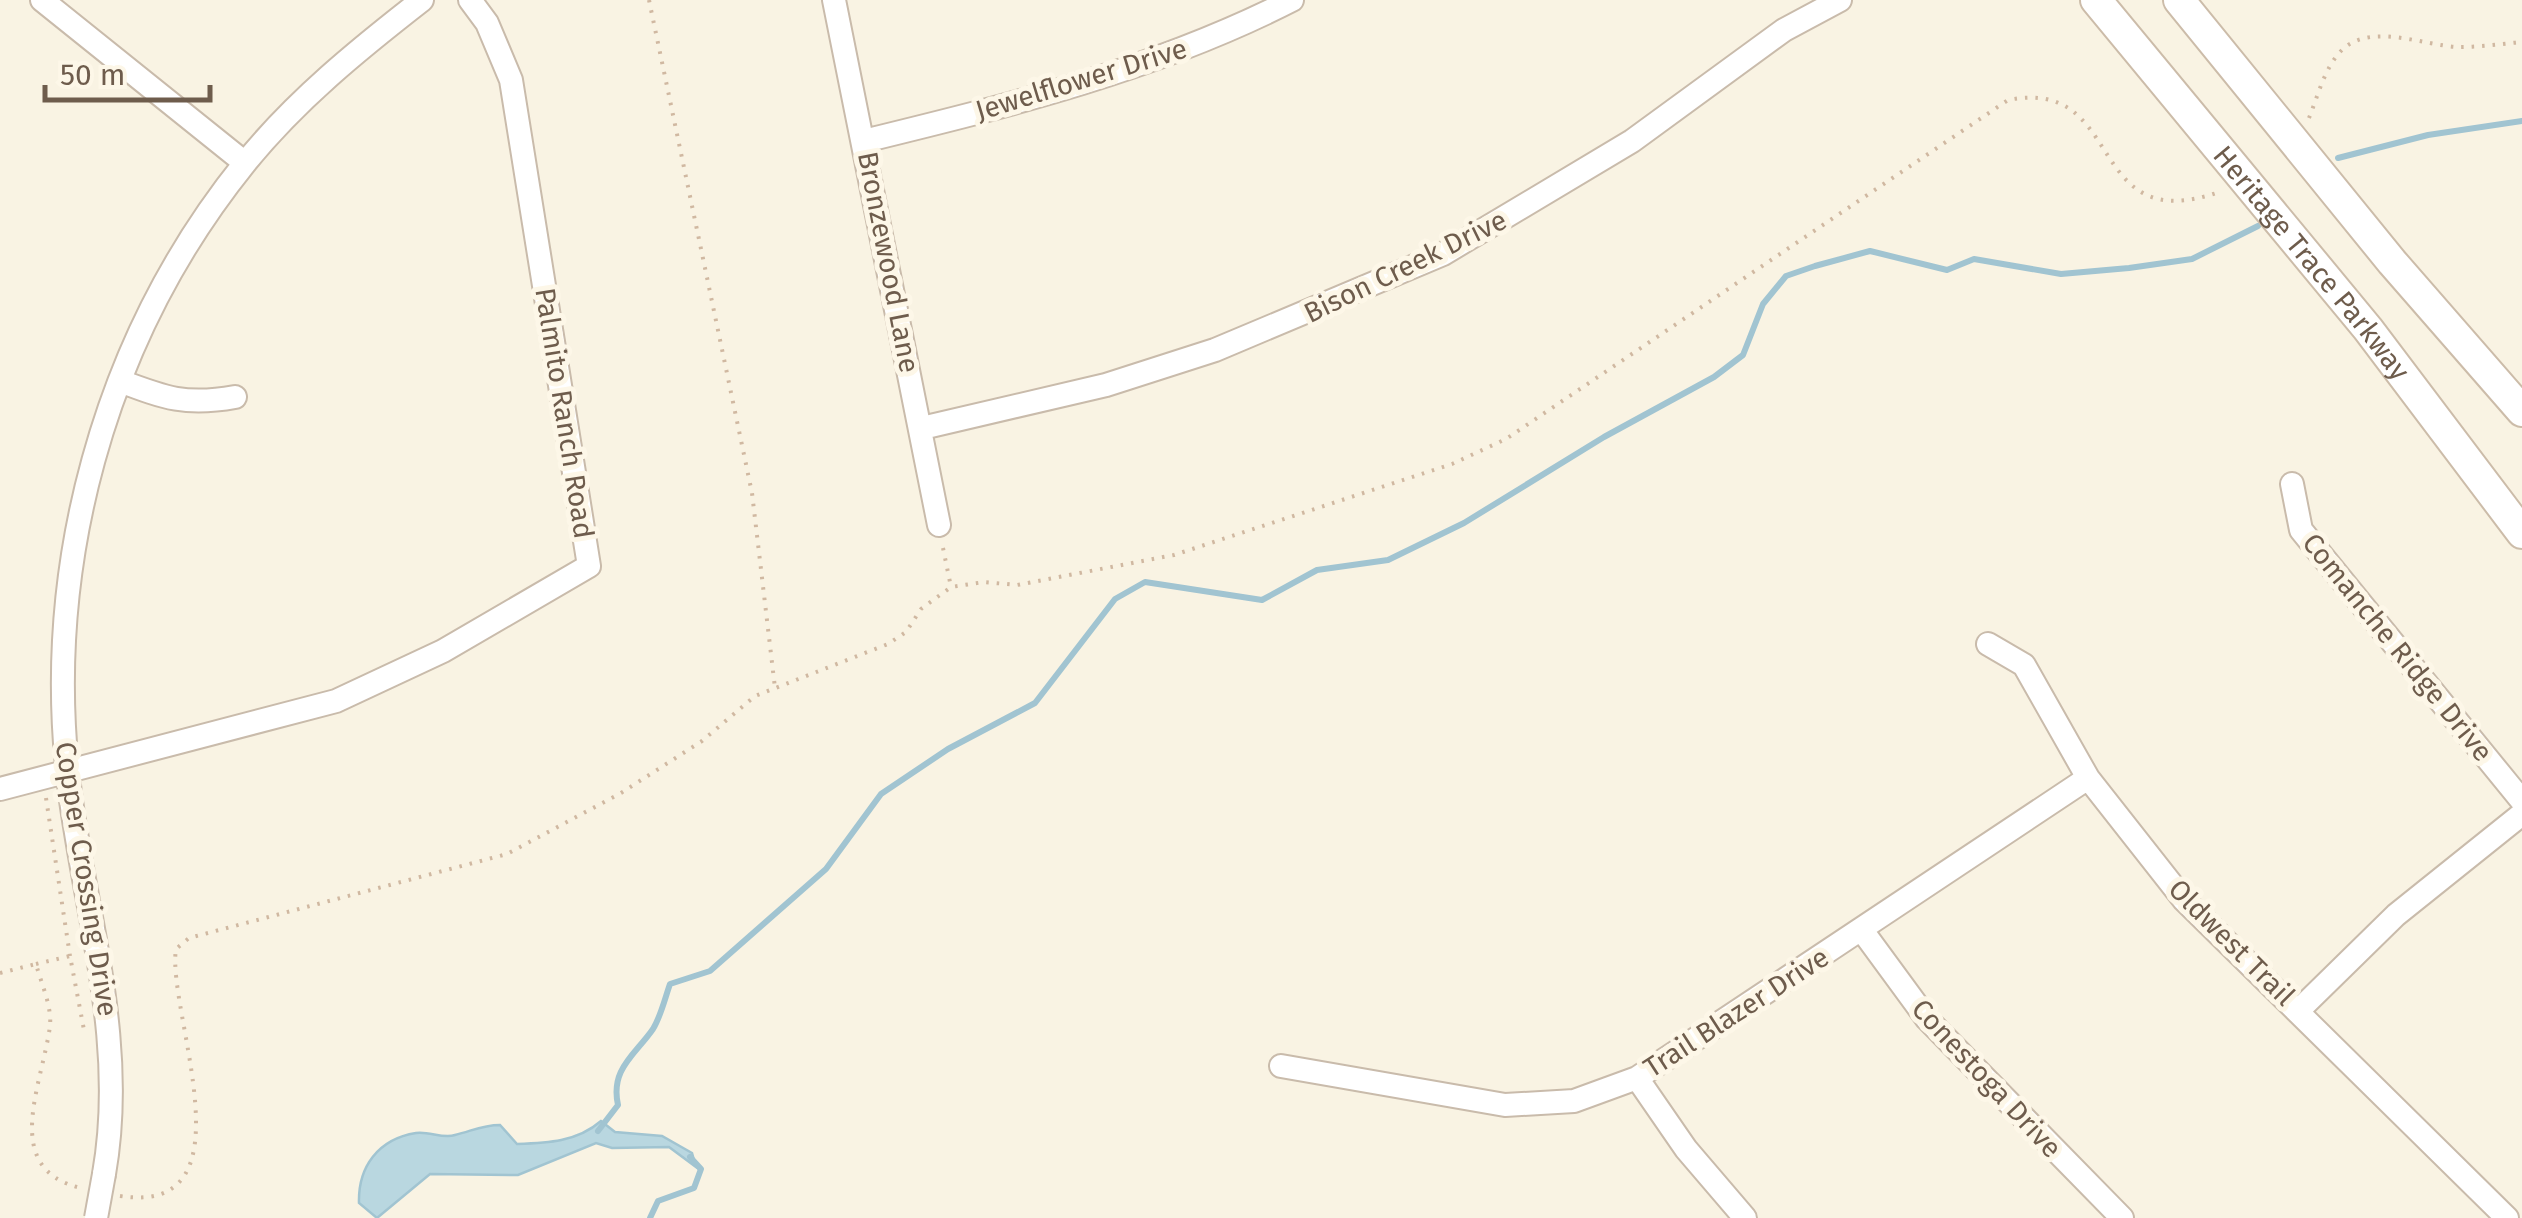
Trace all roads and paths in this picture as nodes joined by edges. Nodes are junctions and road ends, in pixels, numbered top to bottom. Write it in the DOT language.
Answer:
graph roads {
  1 [pos="42,0"];
  2 [pos="422,0"];
  3 [pos="470,0"];
  4 [pos="649,0"];
  5 [pos="834,0"];
  6 [pos="1292,0"];
  7 [pos="1840,0"];
  8 [pos="2096,0"];
  9 [pos="2179,0"];
  10 [pos="2522,42"];
  11 [pos="2306,123"];
  12 [pos="864,141"];
  13 [pos="245,163"];
  14 [pos="2226,190"];
  15 [pos="120,380"];
  16 [pos="235,397"];
  17 [pos="2522,411"];
  18 [pos="922,428"];
  19 [pos="2292,484"];
  20 [pos="939,525"];
  21 [pos="2522,533"];
  22 [pos="951,587"];
  23 [pos="1988,644"];
  24 [pos="775,688"];
  25 [pos="68,774"];
  26 [pos="2088,778"];
  27 [pos="44,780"];
  28 [pos="0,789"];
  29 [pos="2522,801"];
  30 [pos="2522,814"];
  31 [pos="1861,929"];
  32 [pos="70,956"];
  33 [pos="36,964"];
  34 [pos="0,973"];
  35 [pos="2299,1010"];
  36 [pos="84,1035"];
  37 [pos="1281,1066"];
  38 [pos="1637,1078"];
  39 [pos="104,1183"];
  40 [pos="85,1189"];
  41 [pos="96,1218"];
  42 [pos="1744,1218"];
  43 [pos="2122,1218"];
  44 [pos="2508,1218"];
  1 -- 13 [label="street"];
  2 -- 13 [label="street, Copper Crossing Drive"];
  3 -- 25 [label="street, Palmito Ranch Road"];
  4 -- 24 [label="path"];
  5 -- 12 [label="street, Bronzewood Lane"];
  6 -- 12 [label="street, Jewelflower Drive"];
  7 -- 18 [label="street, Bison Creek Drive"];
  8 -- 21 [label="street, Heritage Trace Parkway"];
  9 -- 17 [label="street"];
  10 -- 11 [label="path"];
  12 -- 18 [label="street, Bronzewood Lane"];
  13 -- 15 [label="street, Copper Crossing Drive"];
  14 -- 22 [label="path"];
  15 -- 16 [label="street"];
  15 -- 25 [label="street, Copper Crossing Drive"];
  18 -- 20 [label="street, Bronzewood Lane"];
  19 -- 29 [label="street, Comanche Ridge Drive"];
  20 -- 22 [label="path"];
  22 -- 24 [label="path"];
  23 -- 26 [label="street, Oldwest Trail"];
  24 -- 39 [label="path"];
  25 -- 27 [label="street, Palmito Ranch Road"];
  25 -- 39 [label="street, Copper Crossing Drive"];
  26 -- 31 [label="street, Trail Blazer Drive"];
  26 -- 35 [label="street, Oldwest Trail"];
  27 -- 28 [label="street, Palmito Ranch Road"];
  27 -- 32 [label="path"];
  30 -- 35 [label="street"];
  31 -- 38 [label="street, Trail Blazer Drive"];
  31 -- 43 [label="street, Conestoga Drive"];
  32 -- 33 [label="path"];
  32 -- 36 [label="path"];
  33 -- 34 [label="path"];
  33 -- 40 [label="path"];
  35 -- 44 [label="street, Oldwest Trail"];
  37 -- 38 [label="street, Trail Blazer Drive"];
  38 -- 42 [label="street"];
  39 -- 41 [label="street, Copper Crossing Drive, bridge"];
}
